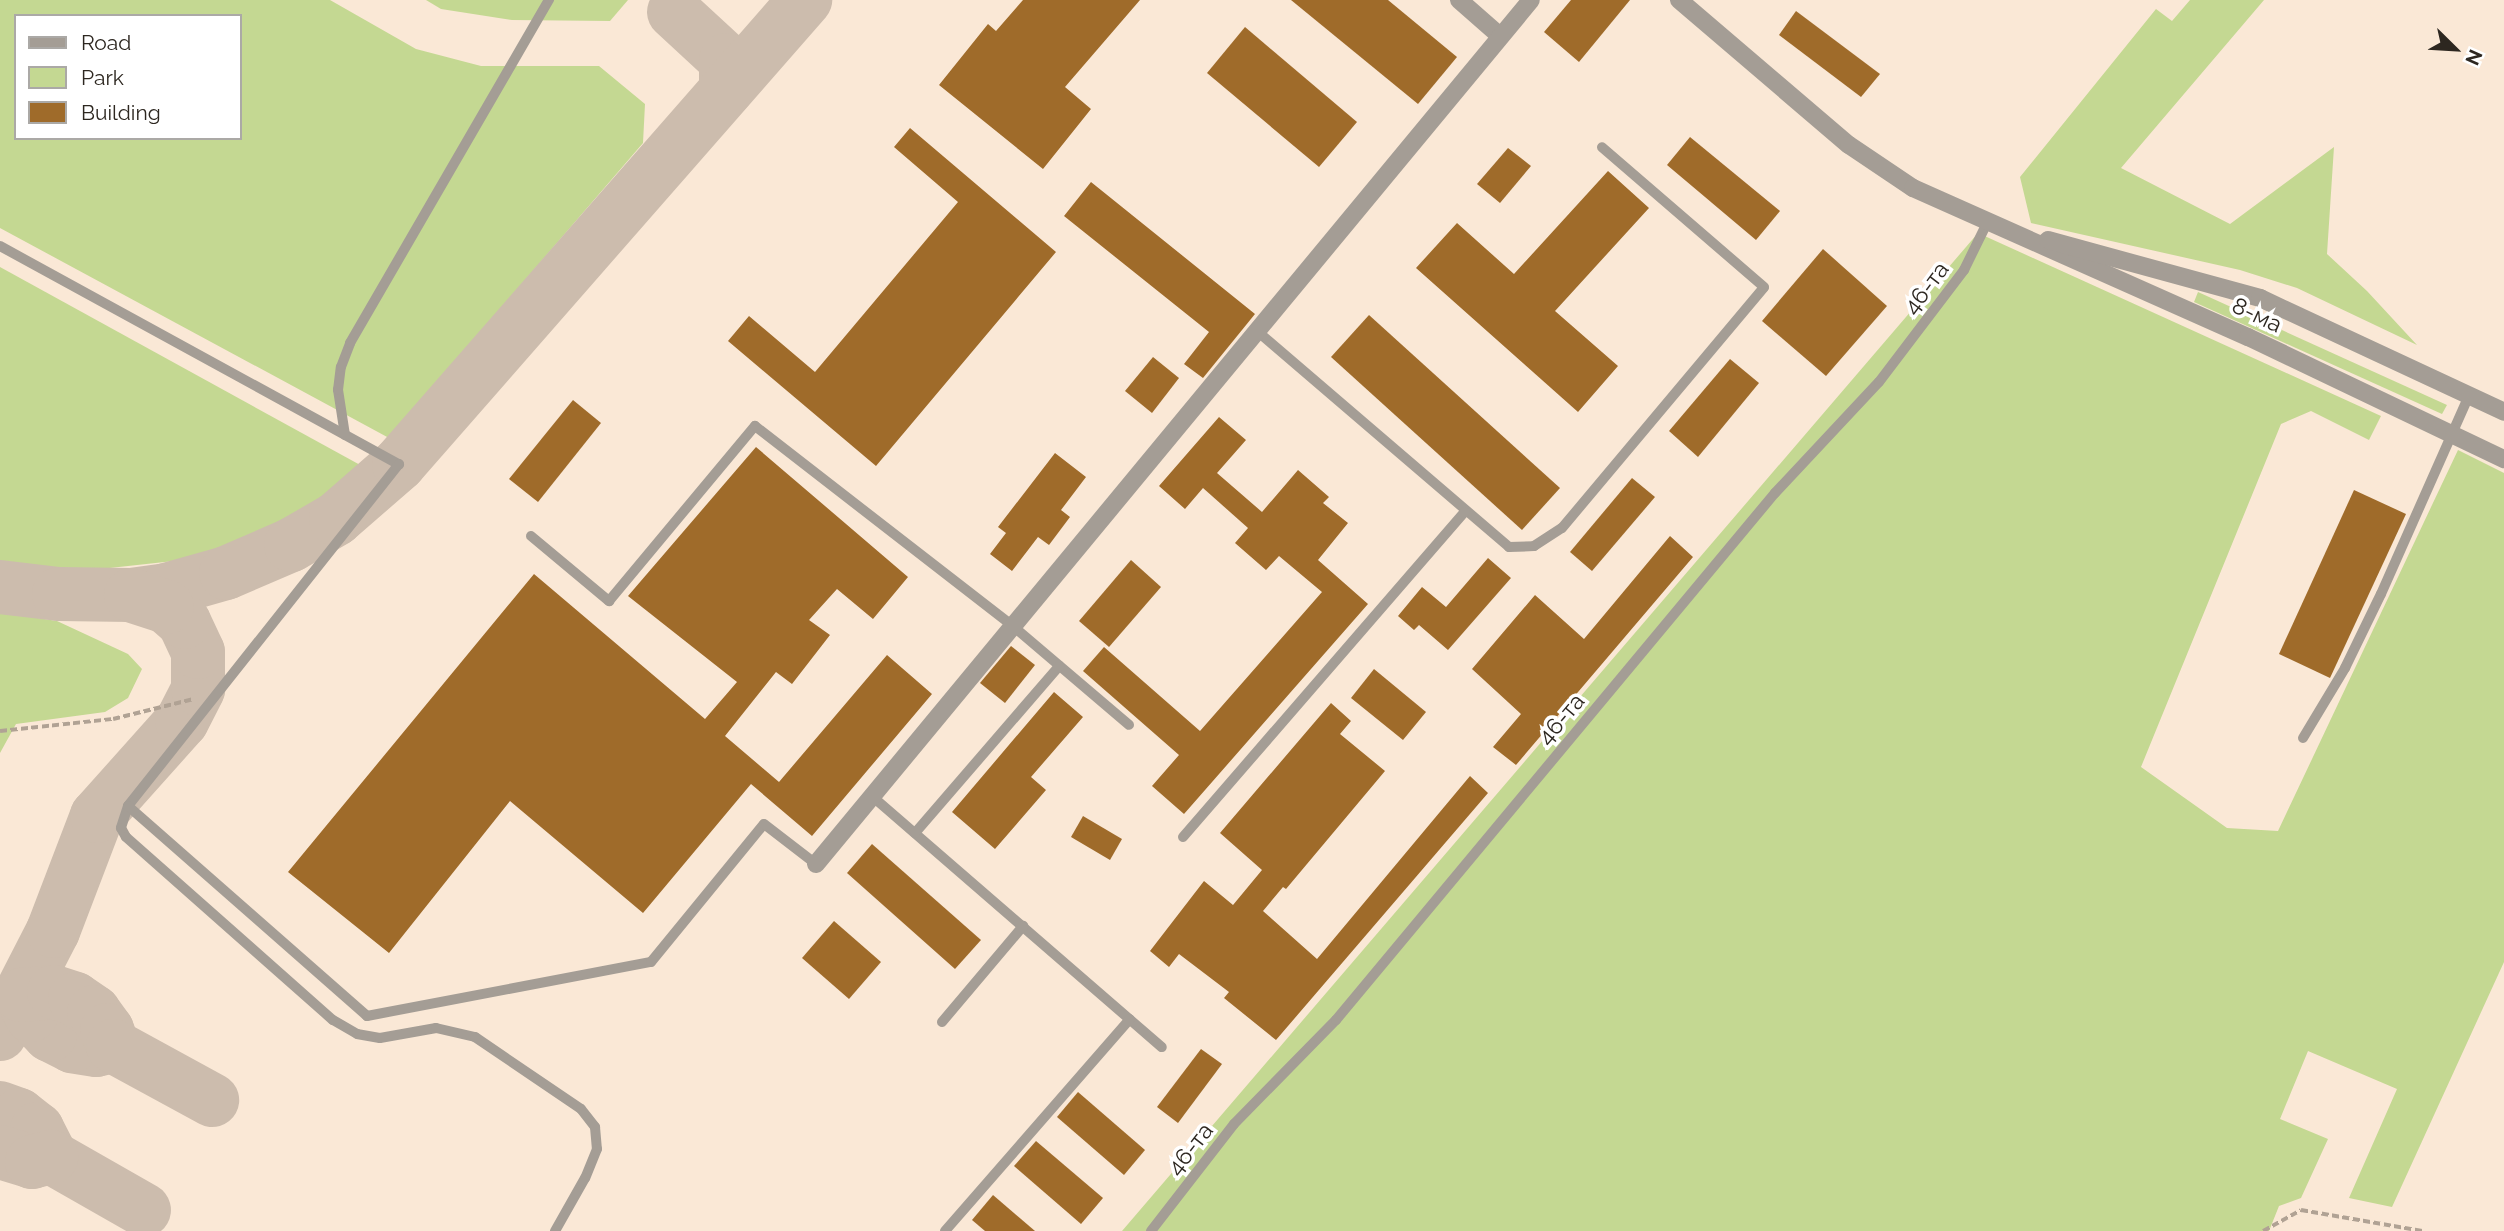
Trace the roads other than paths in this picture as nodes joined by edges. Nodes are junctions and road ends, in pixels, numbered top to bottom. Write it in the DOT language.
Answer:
graph roads {
  1 [pos="549,0"];
  2 [pos="1459,0"];
  3 [pos="1531,0"];
  4 [pos="1679,0"];
  5 [pos="1500,36"];
  6 [pos="1602,146"];
  7 [pos="1987,223"];
  8 [pos="0,246"];
  9 [pos="1258,331"];
  10 [pos="2469,394"];
  11 [pos="2504,412"];
  12 [pos="2454,434"];
  13 [pos="345,435"];
  14 [pos="2504,459"];
  15 [pos="1465,512"];
  16 [pos="531,536"];
  17 [pos="1014,627"];
  18 [pos="1059,666"];
  19 [pos="1129,725"];
  20 [pos="2302,738"];
  21 [pos="873,797"];
  22 [pos="128,806"];
  23 [pos="915,833"];
  24 [pos="1183,837"];
  25 [pos="816,864"];
  26 [pos="1023,926"];
  27 [pos="1130,1019"];
  28 [pos="942,1022"];
  29 [pos="1162,1047"];
  30 [pos="555,1231"];
  31 [pos="945,1231"];
  32 [pos="1151,1231"];
  1 -- 13 [label="lane"];
  2 -- 5 [label="street"];
  3 -- 5 [label="street"];
  4 -- 7 [label="street, 8-ма"];
  5 -- 9 [label="street"];
  6 -- 15 [label="lane"];
  7 -- 10 [label="street, 8-ма"];
  7 -- 12 [label="street, 8-ма"];
  7 -- 32 [label="lane, 46-та"];
  8 -- 13 [label="lane"];
  9 -- 15 [label="lane"];
  9 -- 17 [label="street"];
  10 -- 11 [label="street, 8-ма"];
  10 -- 12 [label="lane"];
  12 -- 14 [label="street, 8-ма"];
  12 -- 20 [label="lane"];
  13 -- 22 [label="lane"];
  15 -- 24 [label="lane"];
  16 -- 17 [label="lane"];
  17 -- 18 [label="lane"];
  17 -- 21 [label="street"];
  18 -- 19 [label="lane"];
  18 -- 23 [label="lane"];
  21 -- 23 [label="lane"];
  21 -- 25 [label="street"];
  22 -- 25 [label="lane"];
  22 -- 30 [label="lane"];
  23 -- 26 [label="lane"];
  26 -- 27 [label="lane"];
  26 -- 28 [label="lane"];
  27 -- 29 [label="lane"];
  27 -- 31 [label="lane"];
}
